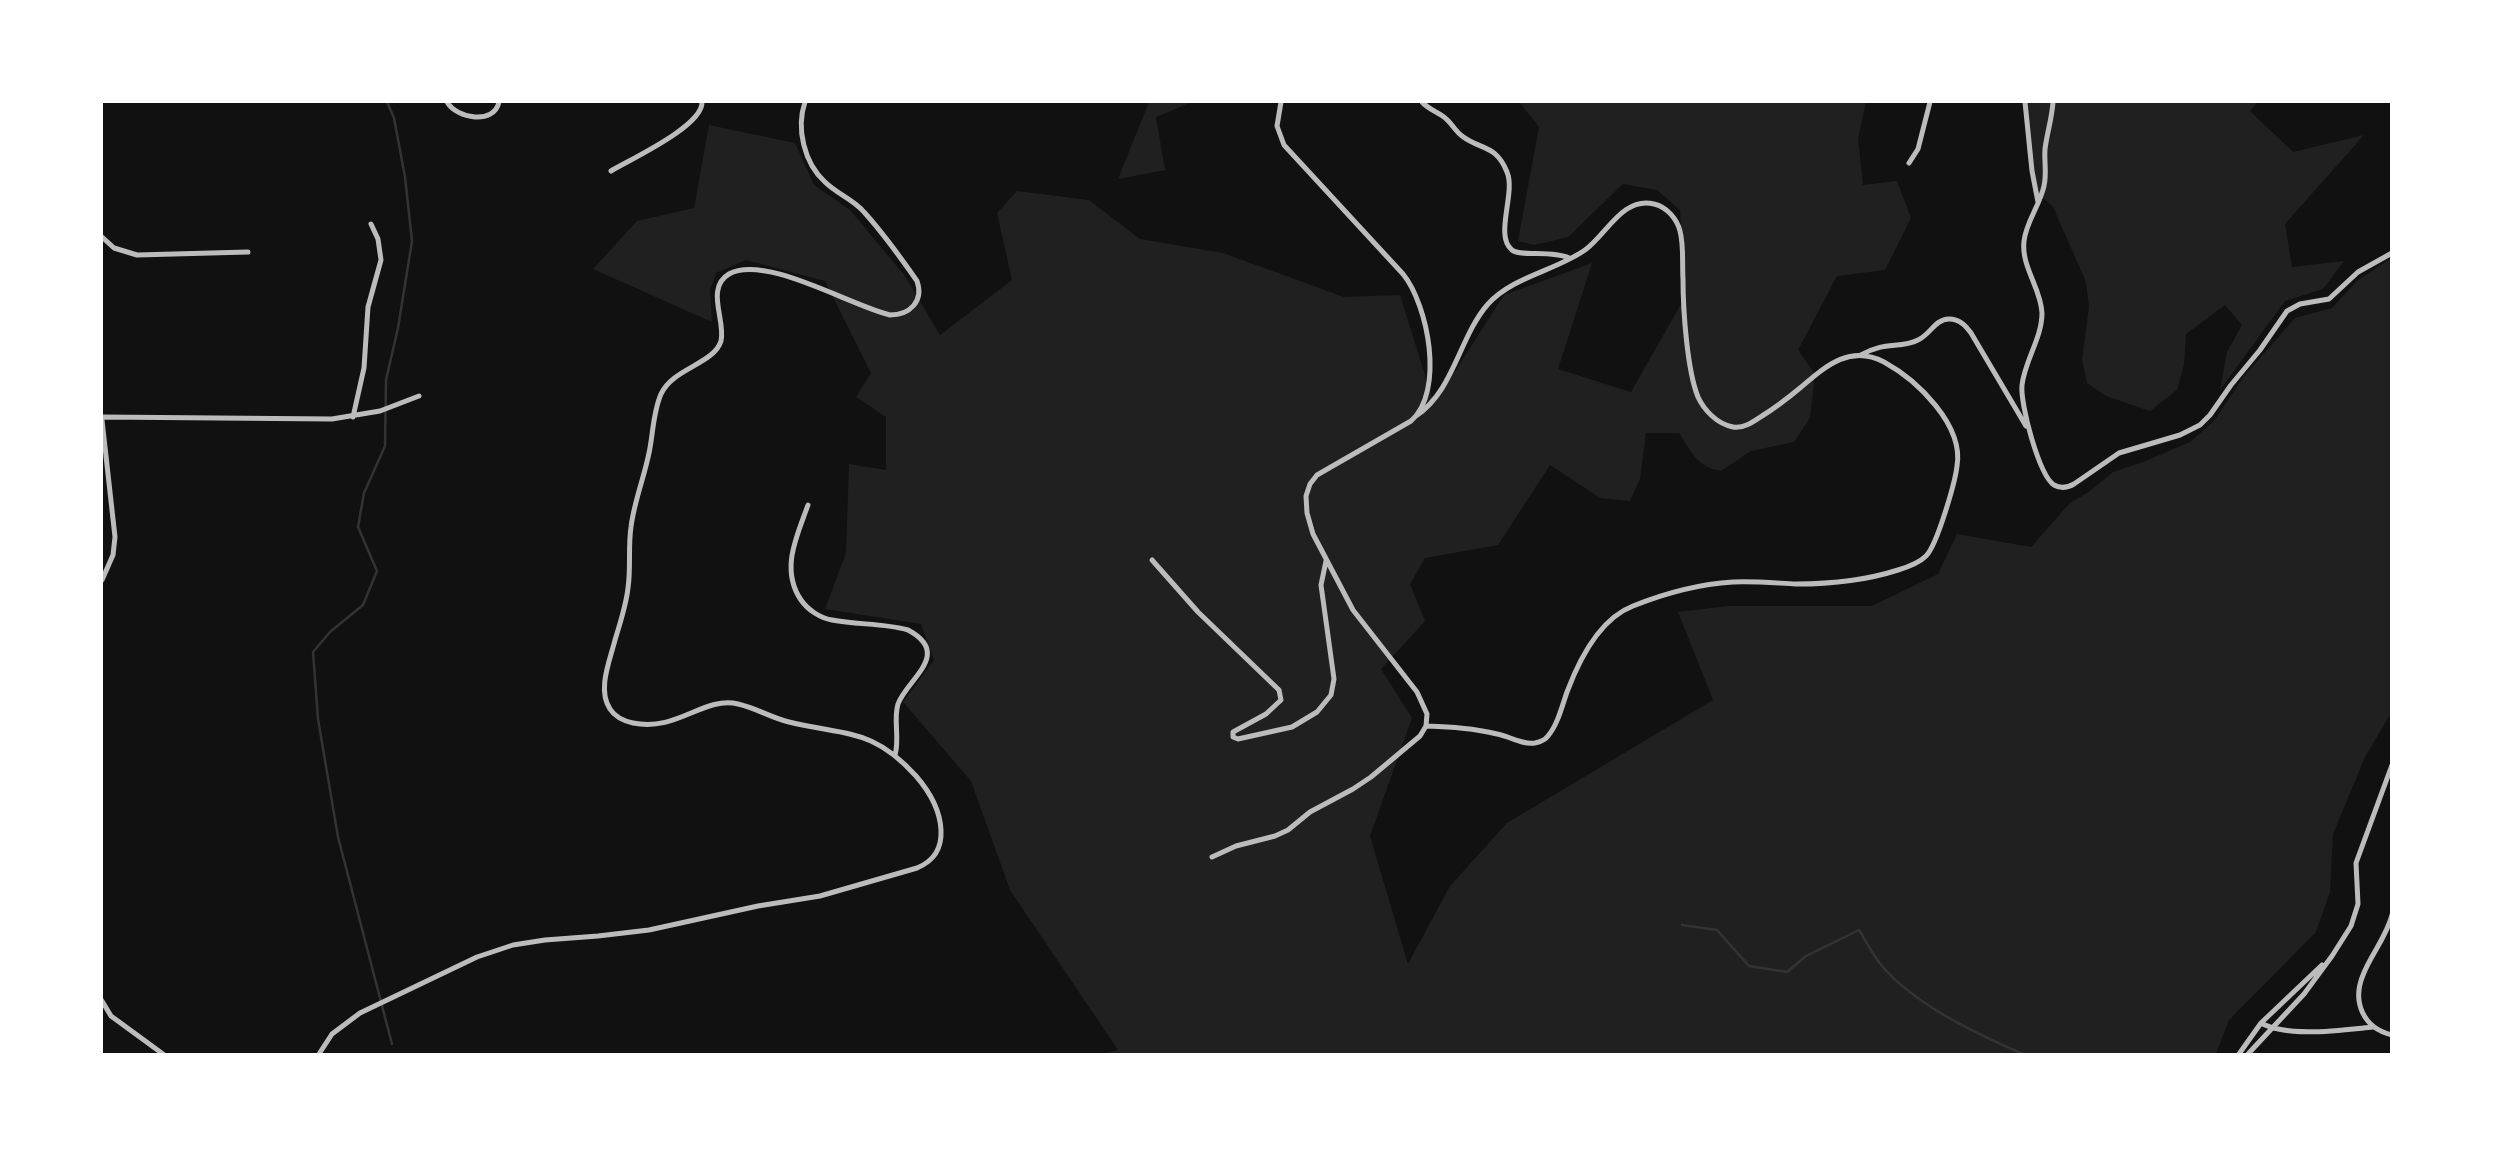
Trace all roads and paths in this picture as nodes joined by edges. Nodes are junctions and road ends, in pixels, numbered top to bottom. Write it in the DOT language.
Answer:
graph roads {
  1 [pos="447,102"];
  2 [pos="499,102"];
  3 [pos="702,102"];
  4 [pos="805,102"];
  5 [pos="1280,102"];
  6 [pos="1422,102"];
  7 [pos="1930,102"];
  8 [pos="2025,102"];
  9 [pos="2053,102"];
  10 [pos="1909,163"];
  11 [pos="611,171"];
  12 [pos="2038,202"];
  13 [pos="371,224"];
  14 [pos="102,237"];
  15 [pos="248,252"];
  16 [pos="2392,253"];
  17 [pos="1569,258"];
  18 [pos="1861,355"];
  19 [pos="419,396"];
  20 [pos="1416,416"];
  21 [pos="353,417"];
  22 [pos="102,419"];
  23 [pos="2030,431"];
  24 [pos="808,505"];
  25 [pos="1152,560"];
  26 [pos="1326,561"];
  27 [pos="102,580"];
  28 [pos="1426,726"];
  29 [pos="895,755"];
  30 [pos="2392,765"];
  31 [pos="1212,857"];
  32 [pos="2392,915"];
  33 [pos="2332,956"];
  34 [pos="102,1001"];
  35 [pos="2261,1023"];
  36 [pos="2373,1027"];
  37 [pos="2271,1028"];
  38 [pos="2392,1035"];
  39 [pos="163,1055"];
  40 [pos="319,1055"];
  41 [pos="2239,1055"];
  42 [pos="2248,1055"];
  1 -- 2 [label="street"];
  3 -- 11 [label="street"];
  4 -- 29 [label="street"];
  5 -- 20 [label="street"];
  6 -- 17 [label="street"];
  7 -- 10 [label="street"];
  8 -- 12 [label="street"];
  9 -- 12 [label="street"];
  12 -- 23 [label="street"];
  13 -- 21 [label="street"];
  14 -- 15 [label="street"];
  16 -- 23 [label="street"];
  17 -- 18 [label="street"];
  17 -- 20 [label="street"];
  18 -- 23 [label="street"];
  18 -- 28 [label="street"];
  19 -- 21 [label="street"];
  20 -- 26 [label="street"];
  21 -- 22 [label="street"];
  22 -- 27 [label="street"];
  24 -- 29 [label="street"];
  25 -- 26 [label="street"];
  26 -- 28 [label="street"];
  28 -- 31 [label="street"];
  29 -- 40 [label="street"];
  30 -- 33 [label="street"];
  32 -- 36 [label="street"];
  33 -- 35 [label="street"];
  33 -- 37 [label="street"];
  34 -- 39 [label="street"];
  35 -- 37 [label="street"];
  35 -- 41 [label="street"];
  36 -- 37 [label="street"];
  36 -- 38 [label="street"];
  37 -- 42 [label="street"];
}
